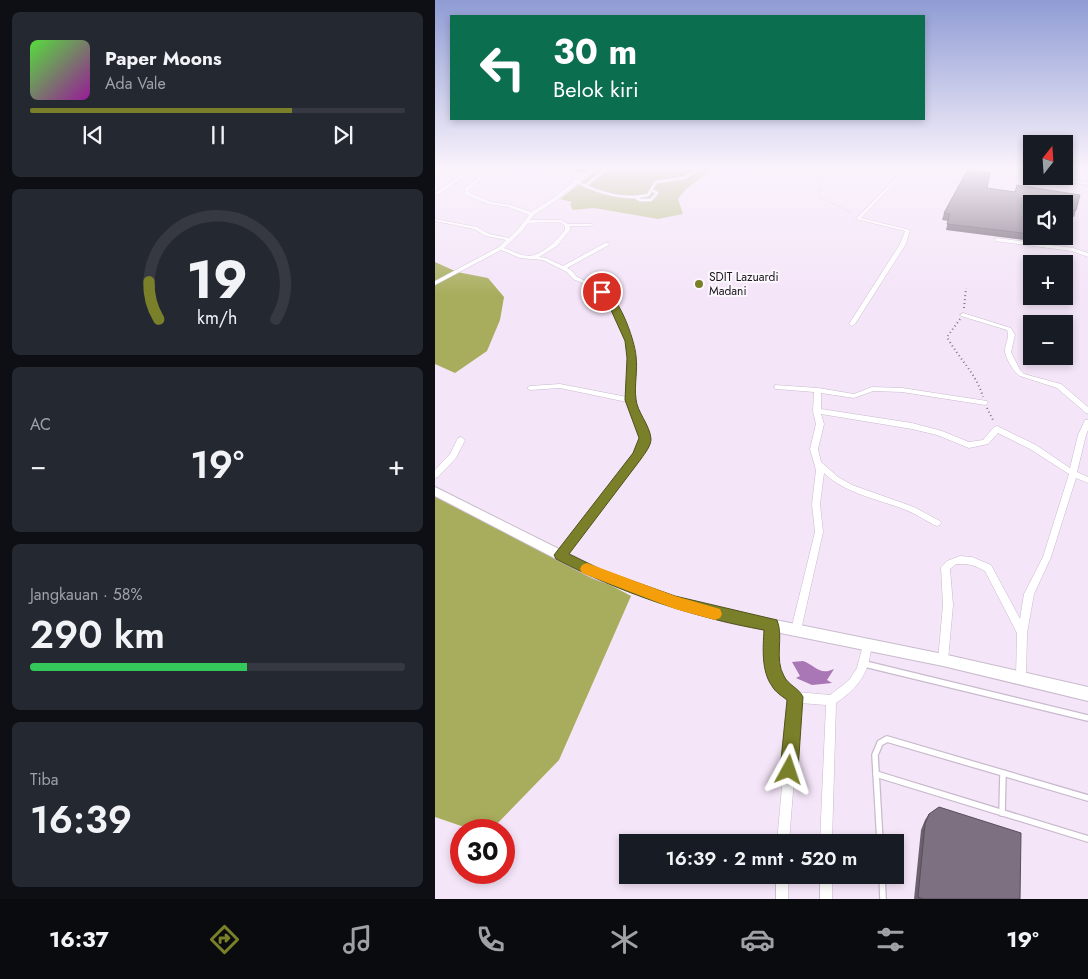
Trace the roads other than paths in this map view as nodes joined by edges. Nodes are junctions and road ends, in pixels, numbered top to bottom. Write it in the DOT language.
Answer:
graph roads {
  1 [pos="523,211"];
  2 [pos="536,211"];
  3 [pos="866,211"];
  4 [pos="532,214"];
  5 [pos="435,220"];
  6 [pos="525,222"];
  7 [pos="567,225"];
  8 [pos="590,225"];
  9 [pos="509,239"];
  10 [pos="997,240"];
  11 [pos="607,244"];
  12 [pos="501,248"];
  13 [pos="1088,255"];
  14 [pos="531,259"];
  15 [pos="563,268"];
  16 [pos="435,283"];
  17 [pos="963,315"];
  18 [pos="852,324"];
  19 [pos="777,387"];
  20 [pos="529,388"];
  21 [pos="818,390"];
  22 [pos="631,400"];
  23 [pos="985,403"];
  24 [pos="817,411"];
  25 [pos="1088,411"];
  26 [pos="1088,422"];
  27 [pos="461,440"];
  28 [pos="818,463"];
  29 [pos="1073,473"];
  30 [pos="435,475"];
  31 [pos="1088,480"];
  32 [pos="435,491"];
  33 [pos="937,523"];
  34 [pos="561,555"];
  35 [pos="772,625"];
  36 [pos="796,630"];
  37 [pos="1022,633"];
  38 [pos="867,644"];
  39 [pos="943,660"];
  40 [pos="865,664"];
  41 [pos="1021,678"];
  42 [pos="1088,694"];
  43 [pos="795,697"];
  44 [pos="831,700"];
  45 [pos="1088,718"];
  46 [pos="1003,773"];
  47 [pos="876,774"];
  48 [pos="1088,798"];
  49 [pos="1002,813"];
  50 [pos="784,834"];
  51 [pos="826,834"];
  52 [pos="880,834"];
  53 [pos="1088,839"];
  54 [pos="782,884"];
  55 [pos="825,884"];
  56 [pos="882,884"];
  57 [pos="782,899"];
  58 [pos="826,899"];
  59 [pos="883,899"];
  1 -- 4 [label="street"];
  2 -- 4 [label="street"];
  3 -- 18 [label="street"];
  4 -- 6 [label="street"];
  5 -- 9 [label="street"];
  6 -- 7 [label="street"];
  6 -- 9 [label="street"];
  7 -- 8 [label="street"];
  7 -- 14 [label="street"];
  9 -- 12 [label="street"];
  10 -- 13 [label="street"];
  11 -- 15 [label="street"];
  12 -- 14 [label="street"];
  12 -- 16 [label="street"];
  14 -- 15 [label="street"];
  15 -- 22 [label="street"];
  17 -- 25 [label="street"];
  19 -- 21 [label="street"];
  20 -- 22 [label="street"];
  21 -- 23 [label="street"];
  21 -- 24 [label="street"];
  22 -- 34 [label="street"];
  24 -- 28 [label="street"];
  24 -- 29 [label="street"];
  26 -- 29 [label="street"];
  27 -- 30 [label="street"];
  28 -- 33 [label="street"];
  28 -- 36 [label="street"];
  29 -- 31 [label="street"];
  29 -- 37 [label="street"];
  32 -- 34 [label="main road"];
  34 -- 35 [label="main road"];
  35 -- 36 [label="main road"];
  35 -- 43 [label="street"];
  36 -- 38 [label="main road"];
  37 -- 39 [label="street"];
  37 -- 41 [label="street"];
  38 -- 39 [label="main road"];
  38 -- 40 [label="street"];
  39 -- 41 [label="main road"];
  40 -- 44 [label="street"];
  40 -- 45 [label="lane"];
  41 -- 42 [label="main road"];
  43 -- 44 [label="street"];
  43 -- 50 [label="street"];
  44 -- 51 [label="street"];
  46 -- 47 [label="lane"];
  46 -- 48 [label="lane"];
  46 -- 49 [label="lane"];
  47 -- 49 [label="lane"];
  47 -- 52 [label="lane"];
  49 -- 53 [label="lane"];
  54 -- 57 [label="street"];
  55 -- 58 [label="street"];
  56 -- 59 [label="lane"];
}
